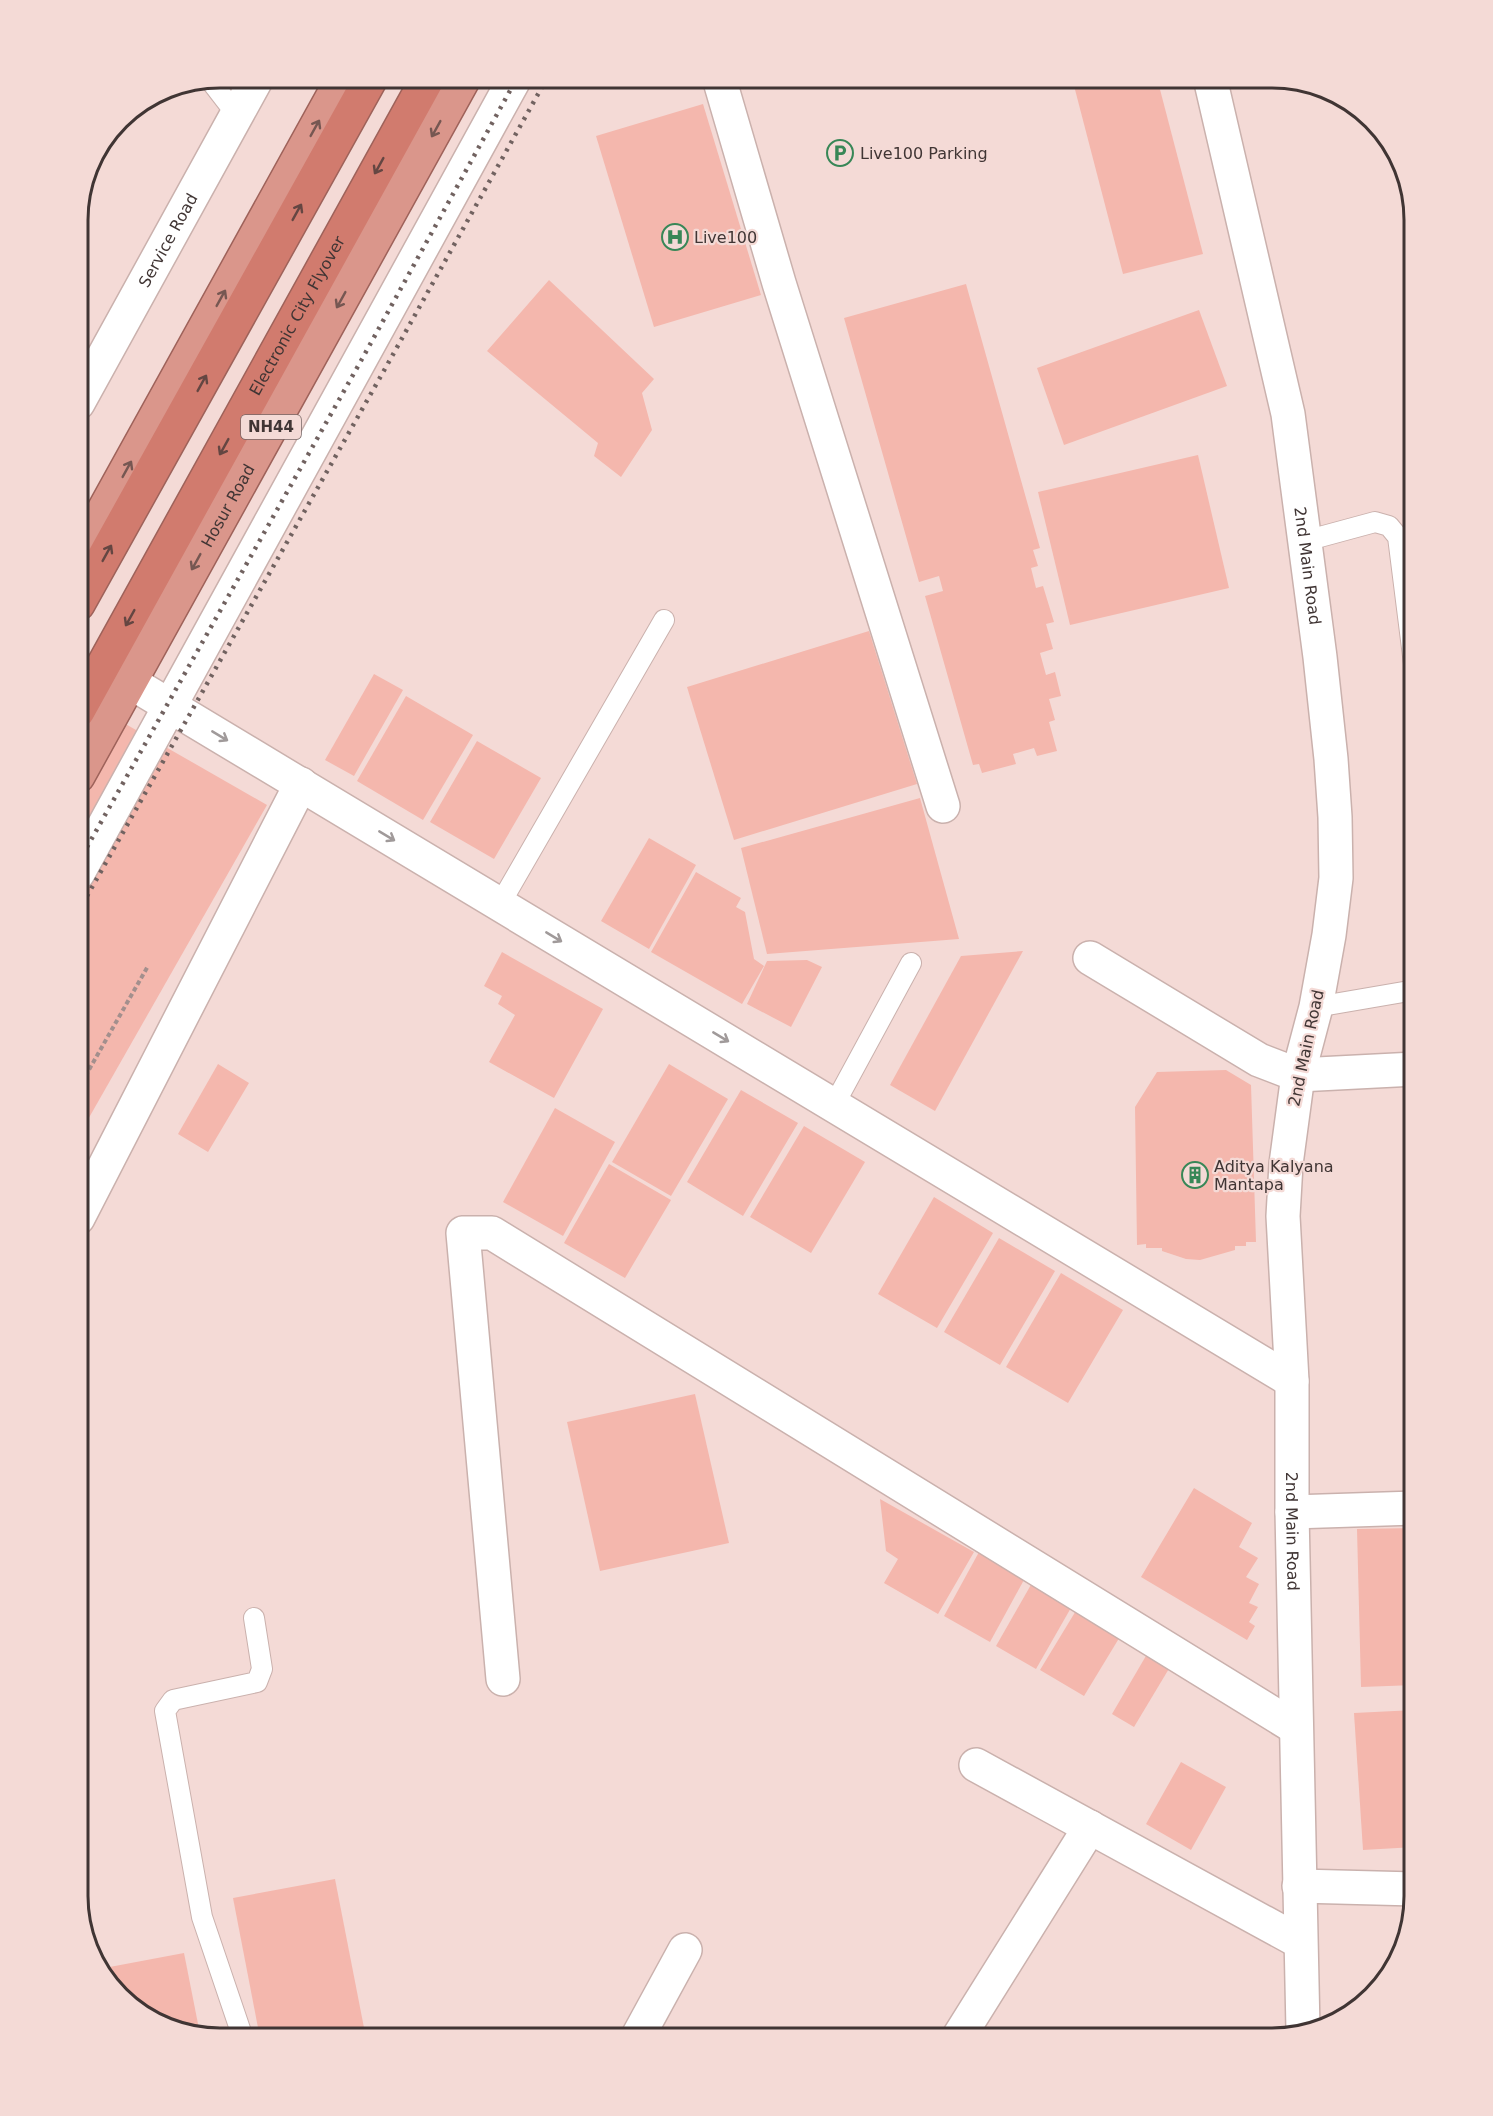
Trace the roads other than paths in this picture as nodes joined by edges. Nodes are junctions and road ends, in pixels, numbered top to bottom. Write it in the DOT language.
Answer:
graph roads {
  1 [pos="216,88"];
  2 [pos="252,88"];
  3 [pos="337,88"];
  4 [pos="365,88"];
  5 [pos="422,88"];
  6 [pos="458,88"];
  7 [pos="509,88"];
  8 [pos="722,88"];
  9 [pos="1213,89"];
  10 [pos="237,115"];
  11 [pos="89,383"];
  12 [pos="89,537"];
  13 [pos="1305,541"];
  14 [pos="89,585"];
  15 [pos="1404,585"];
  16 [pos="664,620"];
  17 [pos="130,682"];
  18 [pos="89,692"];
  19 [pos="170,706"];
  20 [pos="89,757"];
  21 [pos="302,784"];
  22 [pos="943,806"];
  23 [pos="89,854"];
  24 [pos="500,904"];
  25 [pos="1090,958"];
  26 [pos="911,963"];
  27 [pos="1404,992"];
  28 [pos="1316,1007"];
  29 [pos="1404,1070"];
  30 [pos="1298,1075"];
  31 [pos="834,1105"];
  32 [pos="88,1198"];
  33 [pos="1292,1381"];
  34 [pos="1404,1508"];
  35 [pos="1292,1512"];
  36 [pos="254,1618"];
  37 [pos="503,1679"];
  38 [pos="1296,1728"];
  39 [pos="976,1766"];
  40 [pos="1090,1827"];
  41 [pos="1299,1886"];
  42 [pos="1404,1889"];
  43 [pos="1300,1942"];
  44 [pos="685,1950"];
  45 [pos="1303,2024"];
  46 [pos="239,2027"];
  47 [pos="643,2027"];
  48 [pos="964,2028"];
  1 -- 10 [label="lane"];
  2 -- 10 [label="street, Service Road"];
  12 -- 3 [label="highway, one-way"];
  14 -- 4 [label="highway, one-way"];
  5 -- 18 [label="highway, Electronic City Flyover, one-way"];
  6 -- 17 [label="highway, Hosur Road / NH44, one-way"];
  7 -- 19 [label="street"];
  8 -- 22 [label="street"];
  9 -- 13 [label="street, 2nd Main Road"];
  10 -- 11 [label="street, Service Road"];
  13 -- 15 [label="lane"];
  13 -- 28 [label="street, 2nd Main Road"];
  16 -- 24 [label="lane"];
  17 -- 19 [label="street"];
  17 -- 20 [label="highway, Hosur Road / NH44"];
  19 -- 21 [label="street, one-way"];
  19 -- 23 [label="street"];
  21 -- 24 [label="street, one-way"];
  21 -- 32 [label="street"];
  24 -- 31 [label="street, one-way"];
  25 -- 30 [label="street"];
  26 -- 31 [label="lane"];
  27 -- 28 [label="lane"];
  28 -- 30 [label="street, 2nd Main Road"];
  29 -- 30 [label="street"];
  30 -- 33 [label="street, 2nd Main Road"];
  31 -- 33 [label="street"];
  33 -- 35 [label="street, 2nd Main Road"];
  34 -- 35 [label="street"];
  35 -- 38 [label="street, 2nd Main Road"];
  36 -- 46 [label="lane"];
  37 -- 38 [label="street"];
  38 -- 41 [label="street, 2nd Main Road"];
  39 -- 40 [label="street"];
  40 -- 43 [label="street"];
  40 -- 48 [label="street"];
  41 -- 42 [label="street"];
  41 -- 43 [label="street, 2nd Main Road"];
  43 -- 45 [label="street, 2nd Main Road"];
  44 -- 47 [label="street"];
}
